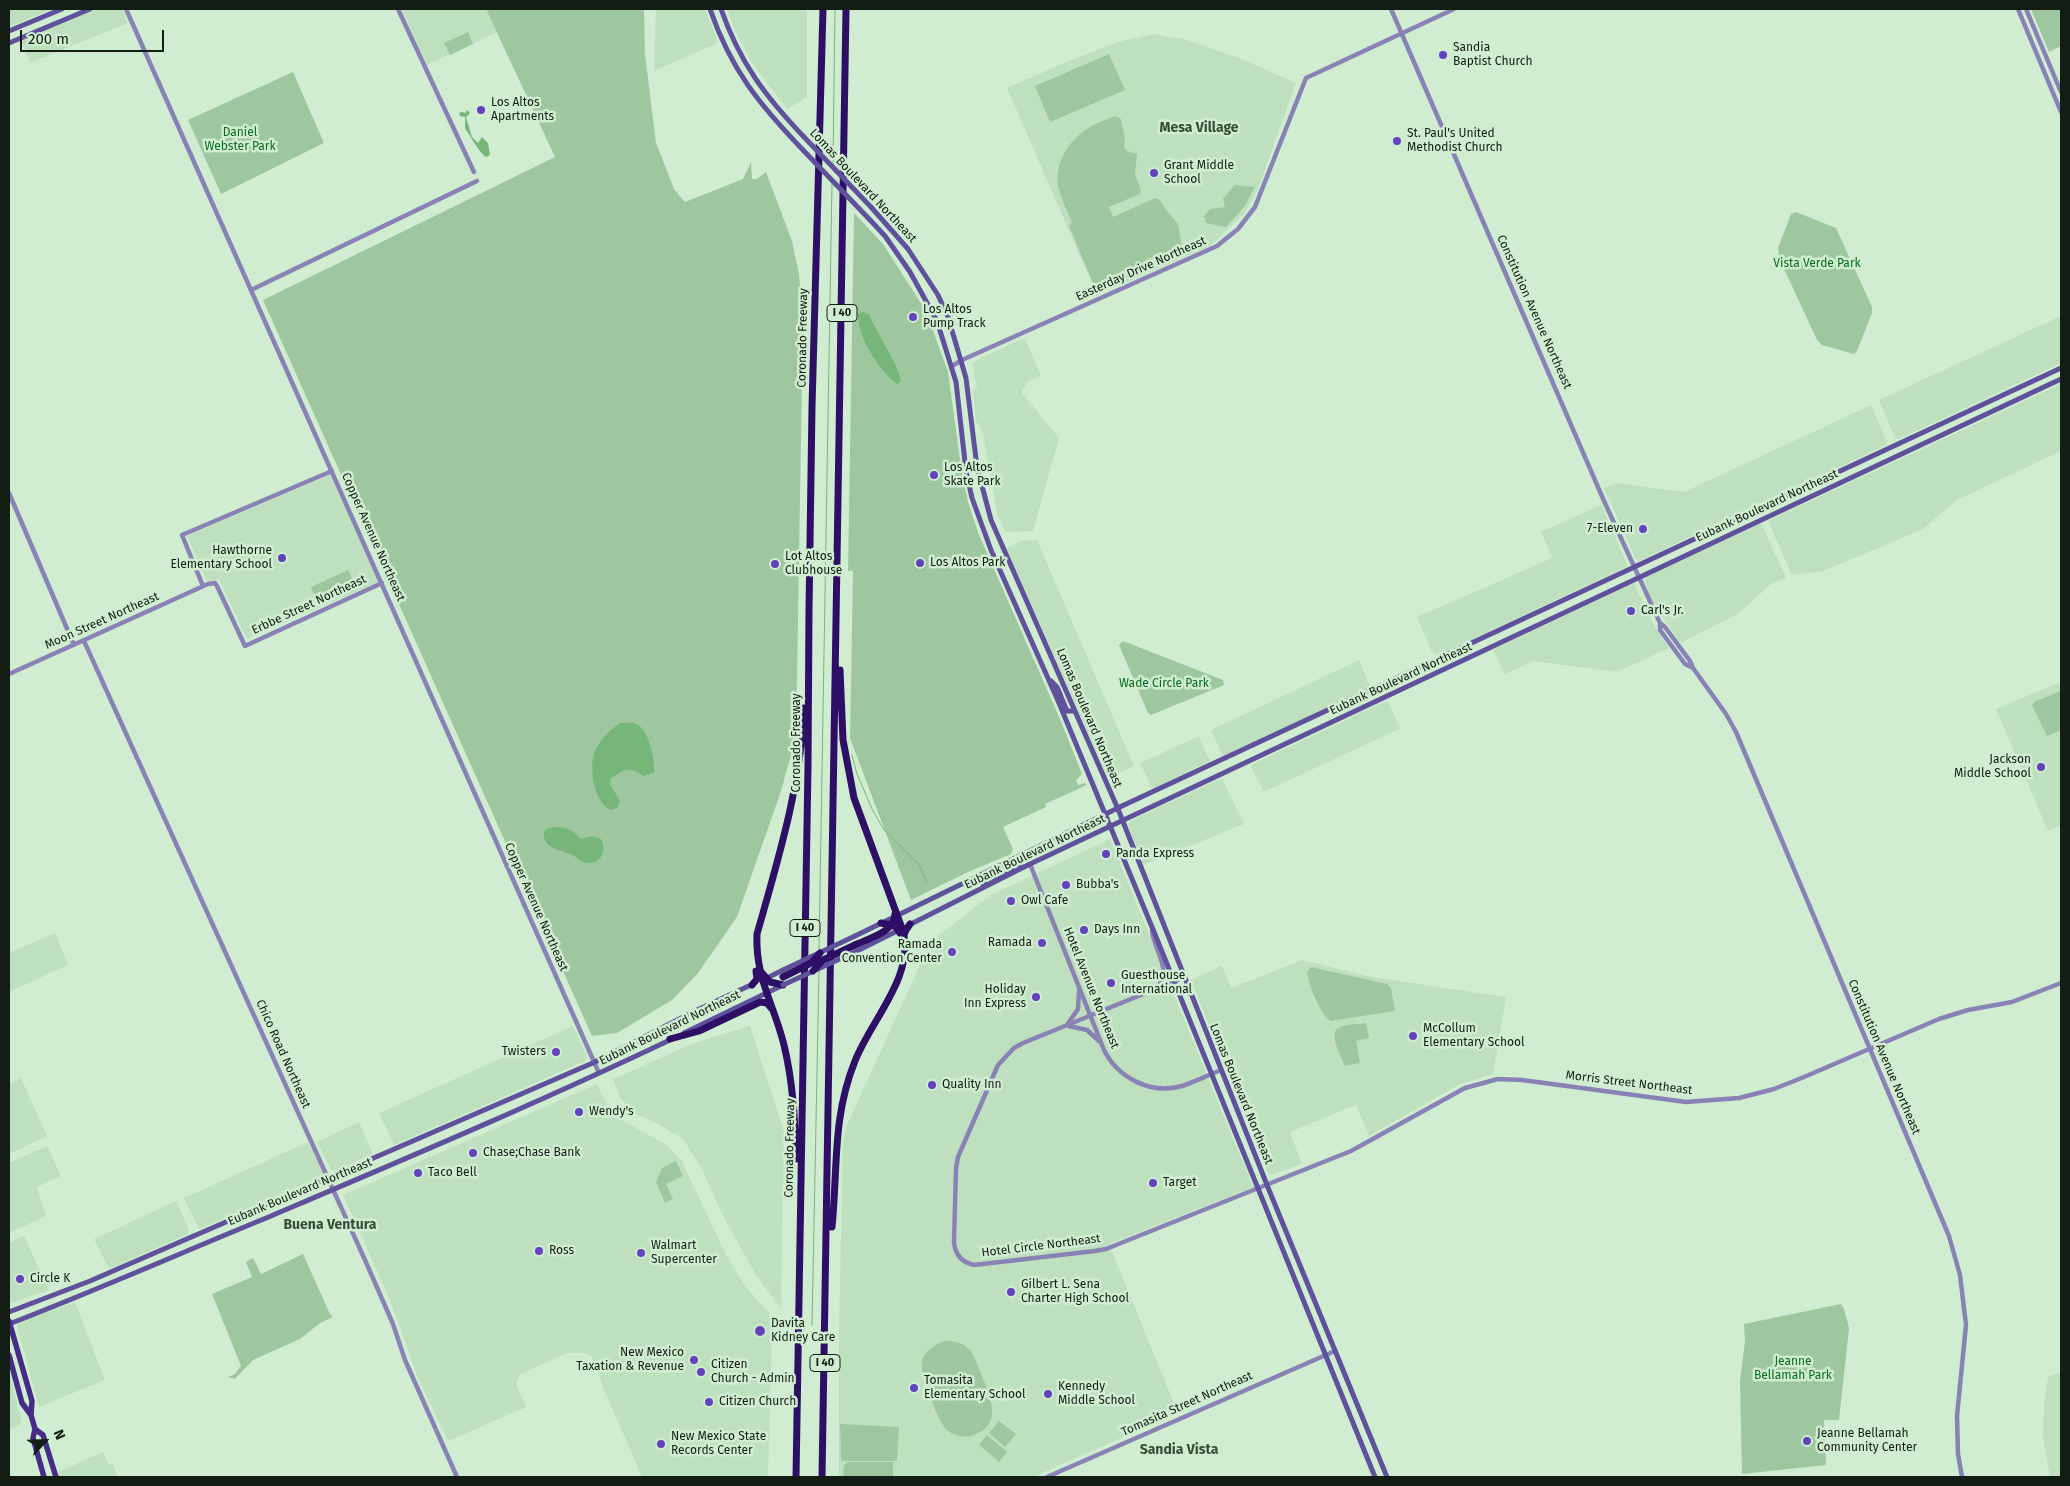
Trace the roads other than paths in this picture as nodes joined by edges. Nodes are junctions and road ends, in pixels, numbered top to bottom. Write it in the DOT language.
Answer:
graph roads {
  1 [pos="62,9"];
  2 [pos="90,9"];
  3 [pos="126,9"];
  4 [pos="398,9"];
  5 [pos="710,9"];
  6 [pos="721,9"];
  7 [pos="824,9"];
  8 [pos="846,9"];
  9 [pos="1391,9"];
  10 [pos="1454,9"];
  11 [pos="2018,9"];
  12 [pos="2026,9"];
  13 [pos="9,31"];
  14 [pos="1402,34"];
  15 [pos="9,43"];
  16 [pos="2061,92"];
  17 [pos="2061,112"];
  18 [pos="474,172"];
  19 [pos="476,181"];
  20 [pos="251,290"];
  21 [pos="962,360"];
  22 [pos="952,366"];
  23 [pos="2061,368"];
  24 [pos="2061,380"];
  25 [pos="2028,383"];
  26 [pos="2032,393"];
  27 [pos="1968,411"];
  28 [pos="1973,421"];
  29 [pos="332,471"];
  30 [pos="1818,481"];
  31 [pos="1822,492"];
  32 [pos="9,493"];
  33 [pos="1702,536"];
  34 [pos="1706,546"];
  35 [pos="1634,568"];
  36 [pos="1638,578"];
  37 [pos="382,583"];
  38 [pos="203,586"];
  39 [pos="1582,592"];
  40 [pos="1586,603"];
  41 [pos="808,610"];
  42 [pos="837,617"];
  43 [pos="84,641"];
  44 [pos="74,645"];
  45 [pos="9,674"];
  46 [pos="1049,679"];
  47 [pos="1075,711"];
  48 [pos="1308,721"];
  49 [pos="1313,731"];
  50 [pos="1118,809"];
  51 [pos="1106,814"];
  52 [pos="1122,821"];
  53 [pos="1111,826"];
  54 [pos="1021,854"];
  55 [pos="1030,864"];
  56 [pos="976,892"];
  57 [pos="896,913"];
  58 [pos="882,923"];
  59 [pos="910,924"];
  60 [pos="892,925"];
  61 [pos="1152,927"];
  62 [pos="902,931"];
  63 [pos="855,948"];
  64 [pos="820,953"];
  65 [pos="813,971"];
  66 [pos="783,974"];
  67 [pos="1185,977"];
  68 [pos="760,979"];
  69 [pos="1174,982"];
  70 [pos="2061,983"];
  71 [pos="772,984"];
  72 [pos="783,985"];
  73 [pos="1079,987"];
  74 [pos="1151,992"];
  75 [pos="768,995"];
  76 [pos="773,1011"];
  77 [pos="1090,1016"];
  78 [pos="1065,1026"];
  79 [pos="670,1039"];
  80 [pos="1102,1044"];
  81 [pos="1870,1048"];
  82 [pos="595,1062"];
  83 [pos="1221,1070"];
  84 [pos="599,1073"];
  85 [pos="1211,1074"];
  86 [pos="328,1177"];
  87 [pos="1267,1184"];
  88 [pos="1257,1188"];
  89 [pos="334,1189"];
  90 [pos="799,1245"];
  91 [pos="827,1249"];
  92 [pos="9,1312"];
  93 [pos="9,1323"];
  94 [pos="1335,1351"];
  95 [pos="9,1355"];
  96 [pos="1325,1355"];
  97 [pos="31,1415"];
  98 [pos="35,1429"];
  99 [pos="44,1477"];
  100 [pos="56,1477"];
  101 [pos="457,1477"];
  102 [pos="796,1477"];
  103 [pos="822,1477"];
  104 [pos="1047,1477"];
  105 [pos="1375,1477"];
  106 [pos="1387,1477"];
  107 [pos="1962,1477"];
  1 -- 13 [label="main road"];
  2 -- 15 [label="main road"];
  3 -- 20 [label="street, Copper Avenue Northeast"];
  4 -- 18 [label="street"];
  5 -- 22 [label="main road, Lomas Boulevard Northeast, bridge"];
  6 -- 21 [label="main road, Lomas Boulevard Northeast, bridge"];
  7 -- 41 [label="highway, Coronado Freeway / I 40"];
  8 -- 42 [label="highway, I 40"];
  9 -- 14 [label="street, Constitution Avenue Northeast"];
  10 -- 14 [label="street"];
  11 -- 17 [label="street"];
  12 -- 16 [label="street"];
  14 -- 21 [label="street, Easterday Drive Northeast"];
  14 -- 35 [label="street, Constitution Avenue Northeast"];
  19 -- 20 [label="street"];
  20 -- 29 [label="street, Copper Avenue Northeast"];
  21 -- 22 [label="street, Easterday Drive Northeast"];
  21 -- 47 [label="main road, Lomas Boulevard Northeast"];
  22 -- 46 [label="main road, Lomas Boulevard Northeast"];
  23 -- 25 [label="main road, Eubank Boulevard Northeast"];
  24 -- 26 [label="main road, Eubank Boulevard Northeast"];
  25 -- 26 [label="main road"];
  25 -- 27 [label="main road, Eubank Boulevard Northeast"];
  26 -- 28 [label="main road, Eubank Boulevard Northeast"];
  27 -- 28 [label="main road"];
  27 -- 30 [label="main road, Eubank Boulevard Northeast"];
  28 -- 31 [label="main road, Eubank Boulevard Northeast"];
  29 -- 37 [label="street, Copper Avenue Northeast"];
  29 -- 38 [label="street"];
  30 -- 31 [label="main road"];
  30 -- 33 [label="main road, Eubank Boulevard Northeast"];
  31 -- 34 [label="main road, Eubank Boulevard Northeast"];
  32 -- 44 [label="street"];
  33 -- 34 [label="main road"];
  33 -- 35 [label="main road, Eubank Boulevard Northeast"];
  34 -- 36 [label="main road, Eubank Boulevard Northeast"];
  35 -- 36 [label="street, Constitution Avenue Northeast"];
  35 -- 39 [label="main road, Eubank Boulevard Northeast"];
  36 -- 40 [label="main road, Eubank Boulevard Northeast"];
  36 -- 81 [label="street, Constitution Avenue Northeast"];
  37 -- 38 [label="street, Erbbe Street Northeast"];
  37 -- 82 [label="street, Copper Avenue Northeast"];
  38 -- 43 [label="street, Moon Street Northeast"];
  39 -- 40 [label="main road"];
  39 -- 48 [label="main road, Eubank Boulevard Northeast"];
  40 -- 49 [label="main road, Eubank Boulevard Northeast"];
  41 -- 68 [label="highway"];
  41 -- 90 [label="highway, Coronado Freeway / I 40"];
  42 -- 57 [label="highway"];
  42 -- 91 [label="highway, I 40"];
  43 -- 44 [label="street, Moon Street Northeast"];
  43 -- 86 [label="street, Chico Road Northeast"];
  44 -- 45 [label="street, Moon Street Northeast"];
  46 -- 47 [label="main road"];
  46 -- 51 [label="main road, Lomas Boulevard Northeast"];
  47 -- 50 [label="main road, Lomas Boulevard Northeast"];
  48 -- 49 [label="main road"];
  48 -- 50 [label="main road, Eubank Boulevard Northeast"];
  49 -- 52 [label="main road, Eubank Boulevard Northeast"];
  50 -- 51 [label="main road, Eubank Boulevard Northeast"];
  50 -- 52 [label="main road, Lomas Boulevard Northeast"];
  51 -- 53 [label="main road, Lomas Boulevard Northeast"];
  51 -- 54 [label="main road, Eubank Boulevard Northeast"];
  52 -- 53 [label="main road, Eubank Boulevard Northeast"];
  52 -- 67 [label="main road, Lomas Boulevard Northeast"];
  53 -- 55 [label="main road, Eubank Boulevard Northeast"];
  53 -- 61 [label="main road, Lomas Boulevard Northeast"];
  54 -- 56 [label="main road"];
  54 -- 57 [label="main road, Eubank Boulevard Northeast"];
  55 -- 56 [label="main road, Eubank Boulevard Northeast"];
  55 -- 73 [label="street, Hotel Avenue Northeast"];
  56 -- 59 [label="main road, Eubank Boulevard Northeast"];
  57 -- 58 [label="main road, Eubank Boulevard Northeast"];
  57 -- 60 [label="highway"];
  57 -- 62 [label="highway"];
  58 -- 60 [label="highway"];
  58 -- 64 [label="main road, Eubank Boulevard Northeast, bridge"];
  59 -- 62 [label="highway"];
  60 -- 62 [label="highway"];
  60 -- 63 [label="highway"];
  61 -- 69 [label="main road, Lomas Boulevard Northeast"];
  61 -- 74 [label="street"];
  62 -- 63 [label="main road"];
  62 -- 91 [label="highway"];
  63 -- 65 [label="highway, bridge"];
  64 -- 66 [label="highway, bridge"];
  65 -- 72 [label="main road, Eubank Boulevard Northeast, bridge"];
  66 -- 68 [label="main road, Eubank Boulevard Northeast"];
  66 -- 71 [label="highway"];
  67 -- 69 [label="street, Hotel Circle Northeast"];
  67 -- 83 [label="main road, Lomas Boulevard Northeast"];
  68 -- 71 [label="highway"];
  68 -- 75 [label="highway"];
  68 -- 82 [label="main road, Eubank Boulevard Northeast"];
  69 -- 74 [label="street, Hotel Circle Northeast"];
  69 -- 85 [label="main road, Lomas Boulevard Northeast"];
  70 -- 81 [label="street, Morris Street Northeast"];
  71 -- 72 [label="highway"];
  71 -- 75 [label="highway"];
  72 -- 75 [label="main road, Eubank Boulevard Northeast"];
  73 -- 77 [label="street, Hotel Avenue Northeast"];
  73 -- 78 [label="street"];
  74 -- 77 [label="street, Hotel Circle Northeast"];
  75 -- 76 [label="highway"];
  75 -- 79 [label="main road, Eubank Boulevard Northeast"];
  76 -- 79 [label="highway"];
  76 -- 90 [label="highway"];
  77 -- 78 [label="street, Hotel Circle Northeast"];
  77 -- 80 [label="street, Hotel Avenue Northeast"];
  78 -- 80 [label="street"];
  78 -- 88 [label="street, Hotel Circle Northeast"];
  79 -- 84 [label="main road, Eubank Boulevard Northeast"];
  80 -- 85 [label="street, Hotel Avenue Northeast"];
  81 -- 87 [label="street, Morris Street Northeast"];
  81 -- 107 [label="street, Constitution Avenue Northeast"];
  82 -- 84 [label="street, Copper Avenue Northeast"];
  82 -- 86 [label="main road, Eubank Boulevard Northeast"];
  83 -- 85 [label="street, Hotel Avenue Northeast"];
  83 -- 87 [label="main road, Lomas Boulevard Northeast"];
  84 -- 89 [label="main road, Eubank Boulevard Northeast"];
  85 -- 88 [label="main road, Lomas Boulevard Northeast"];
  86 -- 89 [label="street, Chico Road Northeast"];
  86 -- 92 [label="main road, Eubank Boulevard Northeast"];
  87 -- 88 [label="street, Morris Street Northeast"];
  87 -- 94 [label="main road, Lomas Boulevard Northeast"];
  88 -- 96 [label="main road, Lomas Boulevard Northeast"];
  89 -- 93 [label="main road, Eubank Boulevard Northeast"];
  89 -- 101 [label="street, Chico Road Northeast"];
  90 -- 102 [label="highway, Coronado Freeway / I 40"];
  91 -- 103 [label="highway, I 40"];
  93 -- 97 [label="main road"];
  94 -- 96 [label="street, Tomasita Street Northeast"];
  94 -- 106 [label="main road, Lomas Boulevard Northeast"];
  95 -- 97 [label="main road"];
  96 -- 104 [label="street, Tomasita Street Northeast"];
  96 -- 105 [label="main road, Lomas Boulevard Northeast"];
  97 -- 98 [label="main road"];
  98 -- 99 [label="main road"];
  98 -- 100 [label="main road"];
}
